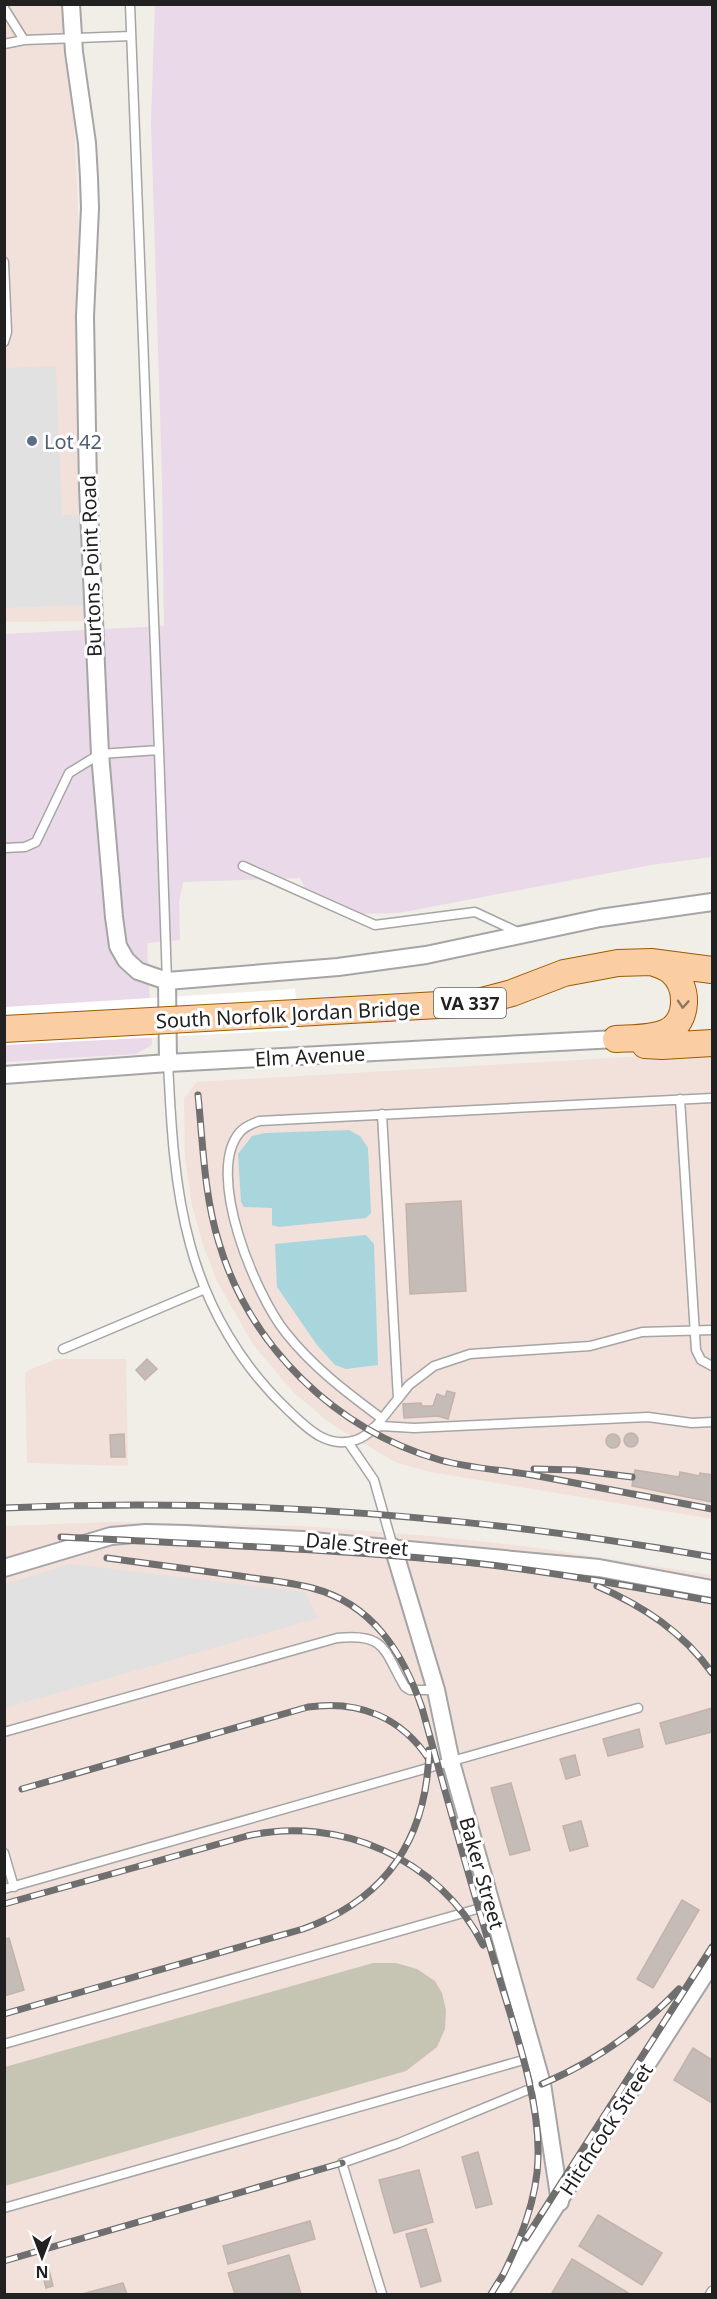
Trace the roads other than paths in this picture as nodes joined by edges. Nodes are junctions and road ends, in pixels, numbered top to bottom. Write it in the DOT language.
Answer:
graph roads {
  1 [pos="71,4"];
  2 [pos="130,4"];
  3 [pos="4,8"];
  4 [pos="131,36"];
  5 [pos="72,37"];
  6 [pos="24,40"];
  7 [pos="4,44"];
  8 [pos="4,262"];
  9 [pos="4,342"];
  10 [pos="159,750"];
  11 [pos="100,754"];
  12 [pos="4,848"];
  13 [pos="243,866"];
  14 [pos="712,902"];
  15 [pos="523,935"];
  16 [pos="644,962"];
  17 [pos="712,970"];
  18 [pos="167,981"];
  19 [pos="4,1029"];
  20 [pos="616,1039"];
  21 [pos="712,1043"];
  22 [pos="168,1064"];
  23 [pos="4,1075"];
  24 [pos="712,1098"];
  25 [pos="680,1100"];
  26 [pos="382,1114"];
  27 [pos="206,1289"];
  28 [pos="695,1329"];
  29 [pos="712,1330"];
  30 [pos="63,1349"];
  31 [pos="712,1366"];
  32 [pos="398,1399"];
  33 [pos="381,1418"];
  34 [pos="712,1422"];
  35 [pos="373,1428"];
  36 [pos="348,1442"];
  37 [pos="393,1547"];
  38 [pos="4,1568"];
  39 [pos="712,1589"];
  40 [pos="436,1690"];
  41 [pos="638,1708"];
  42 [pos="4,1732"];
  43 [pos="452,1762"];
  44 [pos="4,1853"];
  45 [pos="9,1888"];
  46 [pos="491,1905"];
  47 [pos="712,1963"];
  48 [pos="4,2044"];
  49 [pos="534,2057"];
  50 [pos="542,2084"];
  51 [pos="560,2202"];
  52 [pos="4,2208"];
  53 [pos="382,2295"];
  54 [pos="498,2295"];
  1 -- 5 [label="street, Burtons Point Road"];
  2 -- 4 [label="lane"];
  3 -- 6 [label="lane"];
  4 -- 5 [label="lane"];
  4 -- 10 [label="lane"];
  5 -- 6 [label="lane"];
  5 -- 11 [label="street, Burtons Point Road"];
  6 -- 7 [label="lane"];
  8 -- 9 [label="lane"];
  10 -- 11 [label="lane"];
  10 -- 18 [label="lane"];
  11 -- 12 [label="lane"];
  11 -- 18 [label="street, Burtons Point Road"];
  13 -- 15 [label="lane"];
  14 -- 15 [label="street"];
  15 -- 18 [label="street"];
  16 -- 17 [label="main road, VA 337"];
  16 -- 19 [label="main road, South Norfolk Jordan Bridge / VA 337, bridge"];
  16 -- 20 [label="main road, one-way"];
  18 -- 22 [label="street"];
  20 -- 21 [label="main road"];
  20 -- 22 [label="street, Elm Avenue"];
  22 -- 23 [label="street, Elm Avenue"];
  22 -- 27 [label="lane"];
  24 -- 25 [label="lane"];
  25 -- 26 [label="lane"];
  25 -- 28 [label="lane"];
  26 -- 32 [label="lane"];
  26 -- 33 [label="lane"];
  27 -- 30 [label="lane"];
  27 -- 36 [label="lane"];
  28 -- 29 [label="lane"];
  28 -- 31 [label="lane"];
  28 -- 32 [label="lane"];
  32 -- 33 [label="lane"];
  33 -- 35 [label="lane"];
  34 -- 35 [label="lane"];
  35 -- 36 [label="lane"];
  36 -- 37 [label="lane"];
  37 -- 38 [label="street, Dale Street"];
  37 -- 39 [label="street, Dale Street"];
  37 -- 40 [label="street, Baker Street"];
  40 -- 42 [label="lane"];
  40 -- 43 [label="street, Baker Street"];
  41 -- 43 [label="lane"];
  43 -- 45 [label="lane"];
  43 -- 46 [label="street, Baker Street"];
  44 -- 45 [label="lane"];
  46 -- 48 [label="lane"];
  46 -- 49 [label="street, Baker Street"];
  47 -- 51 [label="street, Hitchcock Street"];
  49 -- 50 [label="street, Baker Street"];
  49 -- 52 [label="lane"];
  50 -- 51 [label="street, Baker Street"];
  50 -- 53 [label="lane"];
  51 -- 54 [label="street, Hitchcock Street"];
}
